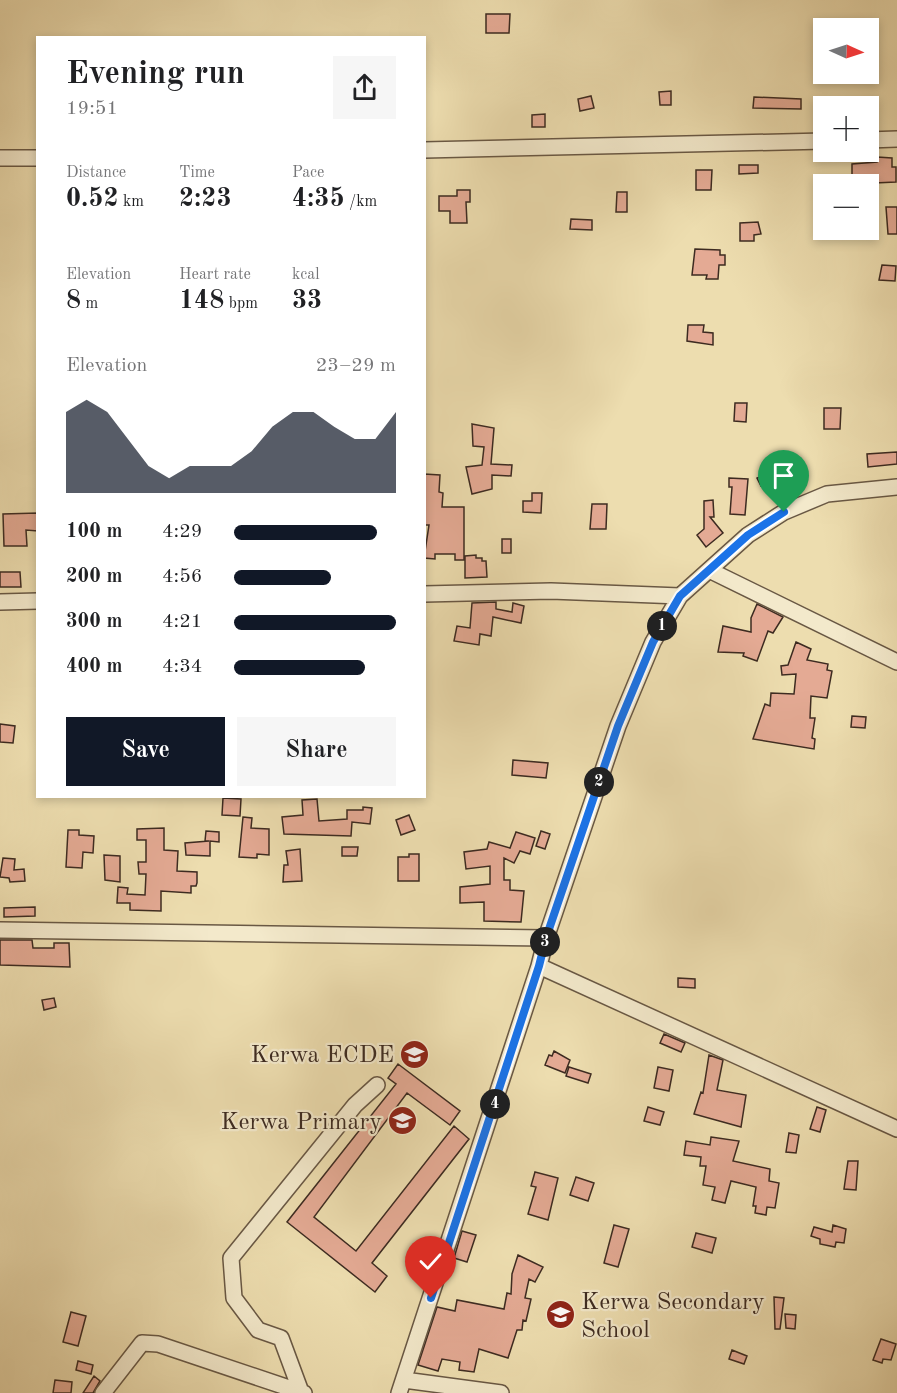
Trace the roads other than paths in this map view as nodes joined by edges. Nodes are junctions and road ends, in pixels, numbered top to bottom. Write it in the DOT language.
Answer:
graph roads {
  1 [pos="897,139"];
  2 [pos="879,140"];
  3 [pos="813,141"];
  4 [pos="426,150"];
  5 [pos="0,158"];
  6 [pos="36,158"];
  7 [pos="897,487"];
  8 [pos="709,570"];
  9 [pos="426,594"];
  10 [pos="680,596"];
  11 [pos="36,601"];
  12 [pos="0,602"];
  13 [pos="897,662"];
  14 [pos="0,930"];
  15 [pos="546,938"];
  16 [pos="539,966"];
  17 [pos="377,1085"];
  18 [pos="897,1129"];
  19 [pos="402,1387"];
  20 [pos="302,1392"];
  21 [pos="103,1393"];
  22 [pos="501,1393"];
  1 -- 2 [label="street"];
  3 -- 4 [label="street"];
  5 -- 6 [label="street"];
  7 -- 8 [label="street"];
  8 -- 10 [label="street"];
  8 -- 13 [label="street"];
  9 -- 10 [label="street"];
  10 -- 15 [label="street"];
  11 -- 12 [label="street"];
  14 -- 15 [label="street"];
  15 -- 16 [label="street"];
  16 -- 18 [label="street"];
  16 -- 19 [label="street"];
  17 -- 20 [label="street"];
  19 -- 22 [label="street"];
  20 -- 21 [label="street"];
}
